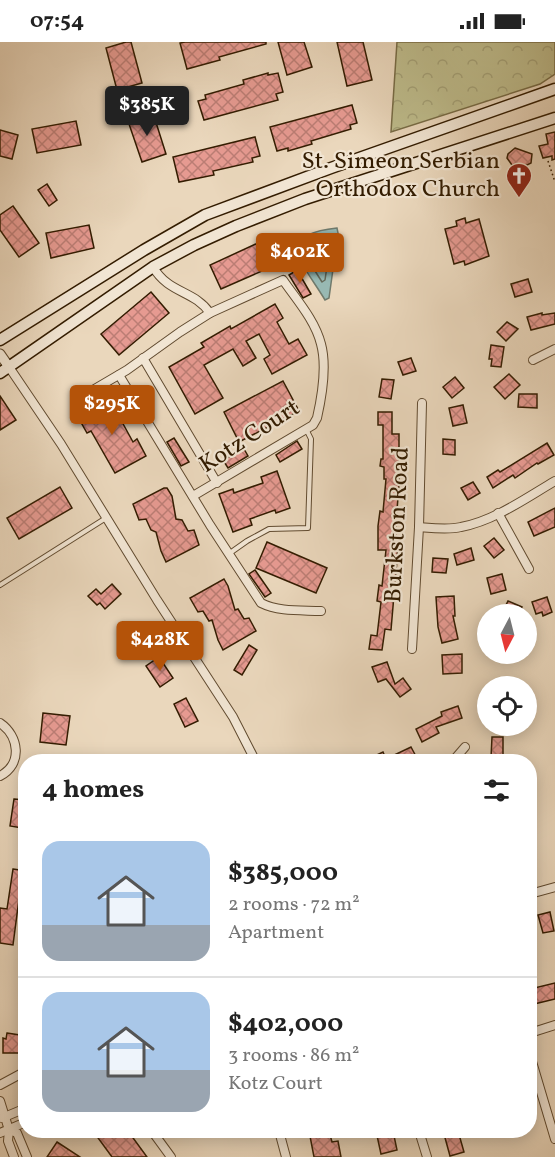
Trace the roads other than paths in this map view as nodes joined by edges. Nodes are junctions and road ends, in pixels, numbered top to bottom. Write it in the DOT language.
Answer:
graph roads {
  1 [pos="555,89"];
  2 [pos="555,118"];
  3 [pos="153,267"];
  4 [pos="210,313"];
  5 [pos="0,340"];
  6 [pos="555,349"];
  7 [pos="0,354"];
  8 [pos="143,358"];
  9 [pos="533,360"];
  10 [pos="4,370"];
  11 [pos="119,375"];
  12 [pos="76,400"];
  13 [pos="422,403"];
  14 [pos="306,429"];
  15 [pos="555,482"];
  16 [pos="217,483"];
  17 [pos="193,496"];
  18 [pos="498,513"];
  19 [pos="106,517"];
  20 [pos="418,527"];
  21 [pos="230,554"];
  22 [pos="529,569"];
  23 [pos="0,585"];
  24 [pos="321,611"];
  25 [pos="412,649"];
  26 [pos="0,723"];
  27 [pos="465,747"];
  28 [pos="252,754"];
  29 [pos="459,754"];
  30 [pos="0,776"];
  31 [pos="555,887"];
  32 [pos="537,892"];
  33 [pos="555,1025"];
  34 [pos="537,1031"];
  35 [pos="18,1075"];
  36 [pos="537,1079"];
  37 [pos="0,1085"];
  38 [pos="0,1101"];
  39 [pos="18,1111"];
  40 [pos="2,1118"];
  41 [pos="18,1126"];
  42 [pos="9,1130"];
  43 [pos="0,1133"];
  44 [pos="18,1137"];
  45 [pos="18,1138"];
  46 [pos="157,1138"];
  47 [pos="281,1138"];
  48 [pos="421,1138"];
  49 [pos="555,1139"];
  50 [pos="14,1157"];
  51 [pos="27,1157"];
  52 [pos="171,1157"];
  53 [pos="286,1157"];
  54 [pos="426,1157"];
  1 -- 5 [label="main road"];
  2 -- 3 [label="main road"];
  3 -- 4 [label="street"];
  3 -- 10 [label="main road"];
  4 -- 8 [label="street"];
  4 -- 14 [label="street, Kotz Court"];
  6 -- 9 [label="street"];
  7 -- 10 [label="street"];
  8 -- 11 [label="street"];
  8 -- 16 [label="street"];
  10 -- 19 [label="street"];
  11 -- 12 [label="street"];
  11 -- 17 [label="street"];
  13 -- 20 [label="street, Burkston Road"];
  14 -- 16 [label="street, Kotz Court"];
  14 -- 21 [label="lane"];
  15 -- 18 [label="street"];
  16 -- 17 [label="street, Kotz Court"];
  17 -- 21 [label="street"];
  18 -- 20 [label="street"];
  18 -- 22 [label="street"];
  19 -- 23 [label="lane"];
  19 -- 28 [label="street"];
  20 -- 25 [label="street, Burkston Road"];
  21 -- 24 [label="street"];
  26 -- 30 [label="street"];
  27 -- 29 [label="street"];
  31 -- 32 [label="street"];
  33 -- 34 [label="street"];
  35 -- 37 [label="street"];
  36 -- 49 [label="street"];
  38 -- 40 [label="street"];
  39 -- 40 [label="street"];
  40 -- 42 [label="street"];
  41 -- 42 [label="street"];
  42 -- 43 [label="street"];
  42 -- 44 [label="street"];
  42 -- 50 [label="street"];
  45 -- 51 [label="street"];
  46 -- 52 [label="street"];
  47 -- 53 [label="street"];
  48 -- 54 [label="street"];
}
